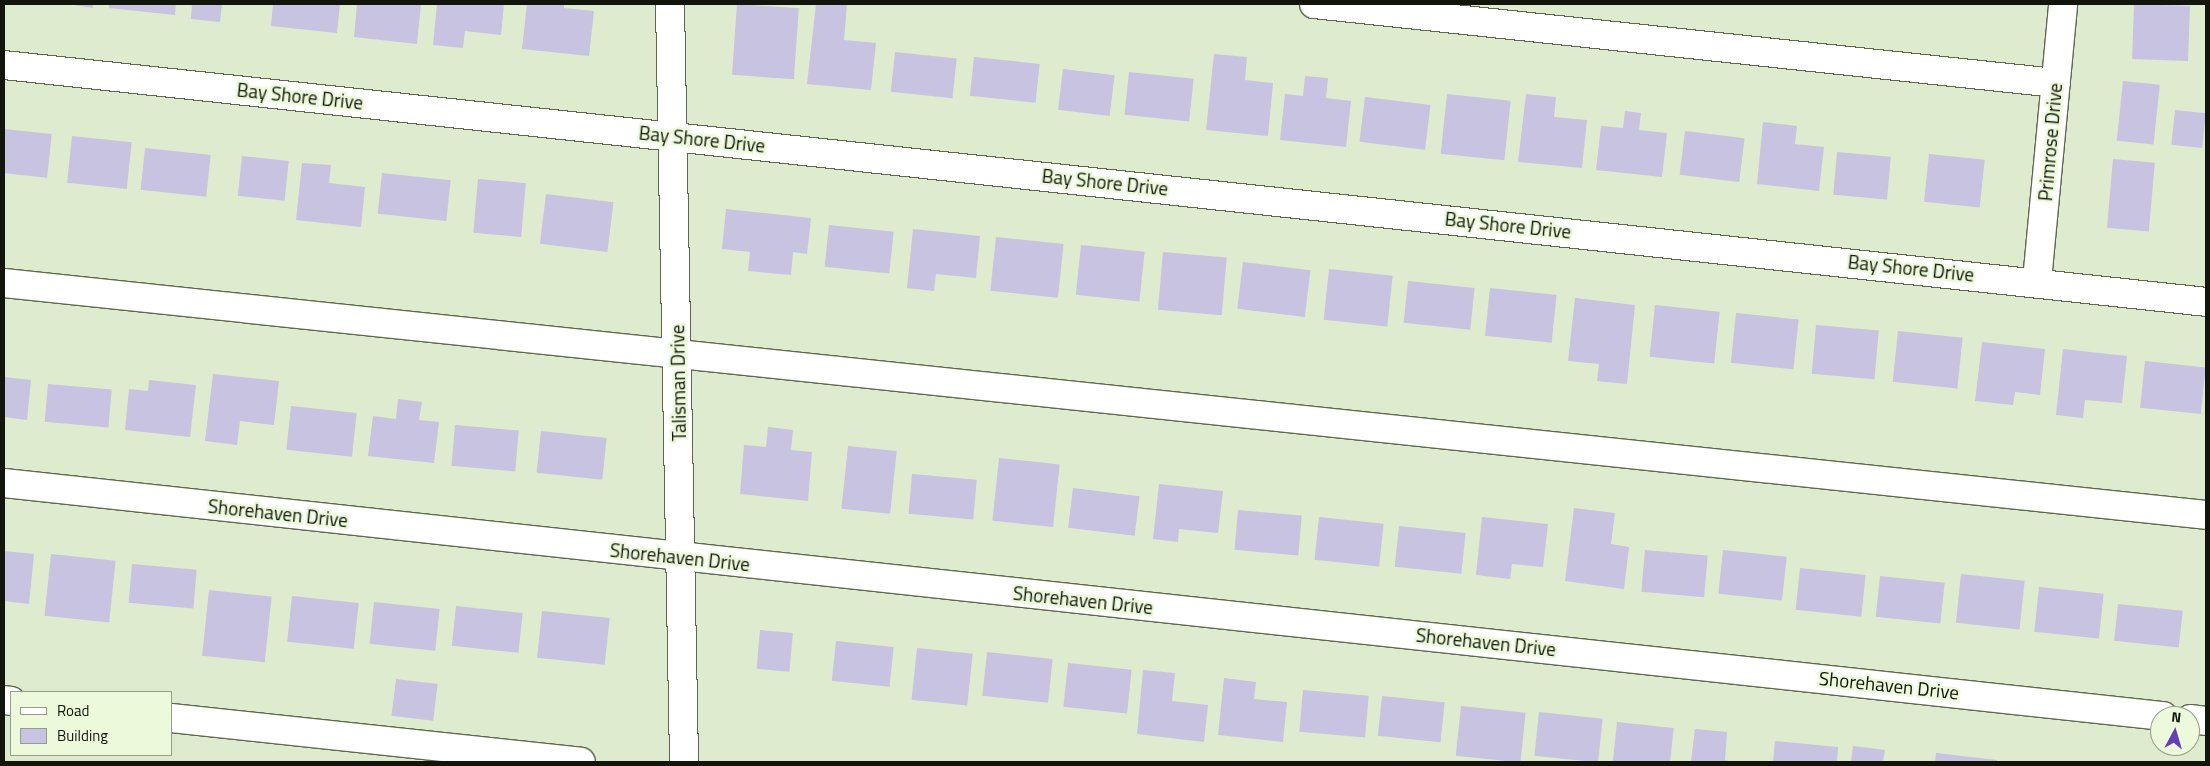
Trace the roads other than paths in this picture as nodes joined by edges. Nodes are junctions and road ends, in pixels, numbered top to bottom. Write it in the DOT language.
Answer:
graph roads {
  1 [pos="670,4"];
  2 [pos="1314,4"];
  3 [pos="2063,4"];
  4 [pos="4,65"];
  5 [pos="2056,83"];
  6 [pos="674,136"];
  7 [pos="2037,281"];
  8 [pos="4,283"];
  9 [pos="2206,302"];
  10 [pos="677,356"];
  11 [pos="4,483"];
  12 [pos="2206,515"];
  13 [pos="682,558"];
  14 [pos="2150,715"];
  15 [pos="172,718"];
  16 [pos="581,762"];
  17 [pos="684,762"];
  1 -- 6 [label="street, Talisman Drive"];
  2 -- 5 [label="street"];
  3 -- 5 [label="street, Primrose Drive"];
  4 -- 6 [label="street, Bay Shore Drive"];
  5 -- 7 [label="street, Primrose Drive"];
  6 -- 7 [label="street, Bay Shore Drive"];
  6 -- 10 [label="street, Talisman Drive"];
  7 -- 9 [label="street, Bay Shore Drive"];
  8 -- 10 [label="street"];
  10 -- 12 [label="street"];
  10 -- 13 [label="street, Talisman Drive"];
  11 -- 13 [label="street, Shorehaven Drive"];
  13 -- 14 [label="street, Shorehaven Drive"];
  13 -- 17 [label="street, Talisman Drive"];
  15 -- 16 [label="street"];
}
